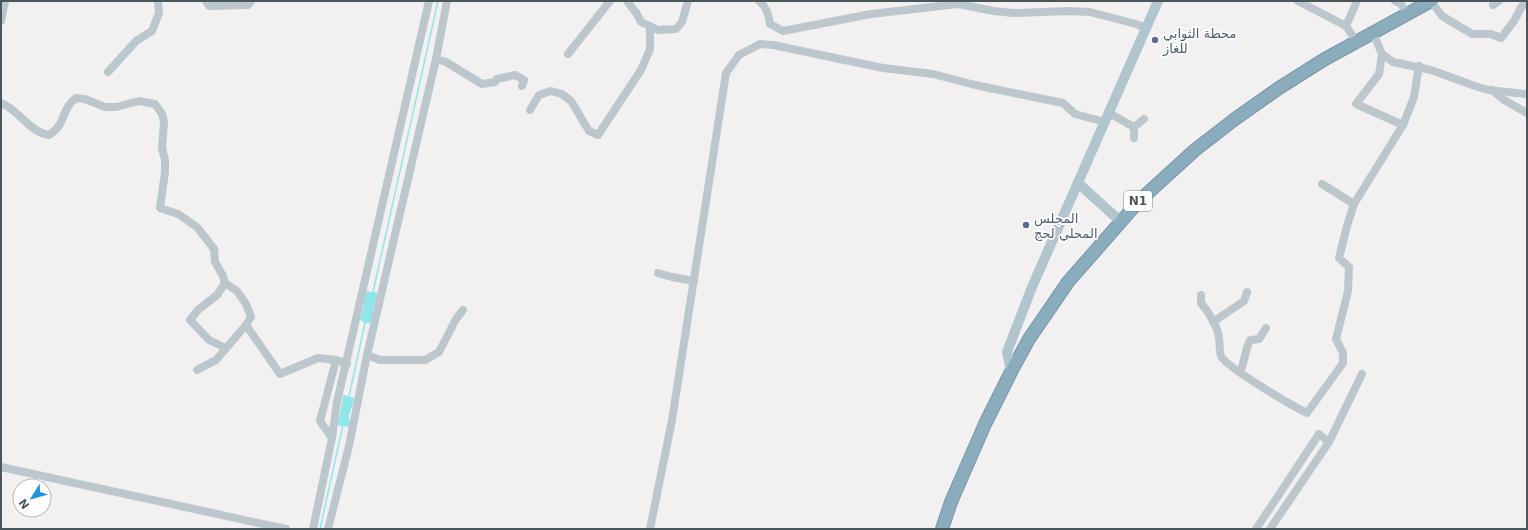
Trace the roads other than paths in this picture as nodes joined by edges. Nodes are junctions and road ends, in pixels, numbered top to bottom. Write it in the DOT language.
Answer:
graph roads {
  1 [pos="5,1"];
  2 [pos="158,1"];
  3 [pos="206,1"];
  4 [pos="251,1"];
  5 [pos="429,1"];
  6 [pos="447,1"];
  7 [pos="610,1"];
  8 [pos="627,1"];
  9 [pos="688,1"];
  10 [pos="759,1"];
  11 [pos="1158,1"];
  12 [pos="1298,1"];
  13 [pos="1357,1"];
  14 [pos="1396,1"];
  15 [pos="1431,1"];
  16 [pos="1526,4"];
  17 [pos="1408,14"];
  18 [pos="1,21"];
  19 [pos="650,26"];
  20 [pos="1346,26"];
  21 [pos="1146,28"];
  22 [pos="1373,33"];
  23 [pos="1357,42"];
  24 [pos="568,54"];
  25 [pos="1382,54"];
  26 [pos="436,59"];
  27 [pos="1419,66"];
  28 [pos="108,72"];
  29 [pos="522,86"];
  30 [pos="1491,89"];
  31 [pos="1527,94"];
  32 [pos="1,103"];
  33 [pos="530,110"];
  34 [pos="1527,112"];
  35 [pos="1107,118"];
  36 [pos="1144,119"];
  37 [pos="1403,125"];
  38 [pos="1134,127"];
  39 [pos="1134,138"];
  40 [pos="1078,183"];
  41 [pos="1322,184"];
  42 [pos="1354,204"];
  43 [pos="1120,221"];
  44 [pos="658,273"];
  45 [pos="694,281"];
  46 [pos="225,283"];
  47 [pos="1247,292"];
  48 [pos="1201,295"];
  49 [pos="463,310"];
  50 [pos="1213,322"];
  51 [pos="246,324"];
  52 [pos="1266,328"];
  53 [pos="226,348"];
  54 [pos="367,355"];
  55 [pos="336,360"];
  56 [pos="347,364"];
  57 [pos="197,370"];
  58 [pos="1011,372"];
  59 [pos="1240,372"];
  60 [pos="1362,374"];
  61 [pos="332,438"];
  62 [pos="1329,442"];
  63 [pos="1,467"];
  64 [pos="951,502"];
  65 [pos="1273,527"];
  66 [pos="286,529"];
  67 [pos="313,529"];
  68 [pos="328,529"];
  69 [pos="650,529"];
  70 [pos="936,529"];
  71 [pos="942,529"];
  72 [pos="1256,529"];
  1 -- 18 [label="street"];
  2 -- 28 [label="street"];
  3 -- 4 [label="street"];
  5 -- 56 [label="street"];
  6 -- 26 [label="street"];
  7 -- 24 [label="street"];
  8 -- 19 [label="street"];
  9 -- 19 [label="street"];
  10 -- 21 [label="street"];
  11 -- 21 [label="main road"];
  12 -- 20 [label="street"];
  13 -- 20 [label="street"];
  14 -- 17 [label="street"];
  15 -- 16 [label="street"];
  15 -- 17 [label="highway, N1"];
  17 -- 22 [label="highway, N1"];
  19 -- 33 [label="street"];
  20 -- 23 [label="street"];
  21 -- 35 [label="main road"];
  22 -- 23 [label="highway, N1"];
  22 -- 25 [label="street"];
  23 -- 43 [label="highway, N1"];
  25 -- 27 [label="street"];
  25 -- 37 [label="street"];
  26 -- 29 [label="street"];
  26 -- 54 [label="street"];
  27 -- 30 [label="street"];
  27 -- 37 [label="street"];
  30 -- 31 [label="street"];
  30 -- 34 [label="street"];
  32 -- 46 [label="street"];
  35 -- 38 [label="street"];
  35 -- 40 [label="main road"];
  35 -- 45 [label="street"];
  36 -- 38 [label="street"];
  37 -- 42 [label="street"];
  38 -- 39 [label="street"];
  40 -- 43 [label="main road"];
  40 -- 58 [label="main road"];
  41 -- 42 [label="street"];
  42 -- 59 [label="street"];
  43 -- 58 [label="highway, N1"];
  44 -- 45 [label="street"];
  45 -- 69 [label="street"];
  46 -- 51 [label="street"];
  46 -- 53 [label="street"];
  47 -- 50 [label="street"];
  48 -- 50 [label="street"];
  49 -- 54 [label="street"];
  50 -- 59 [label="street"];
  51 -- 53 [label="street"];
  51 -- 55 [label="street"];
  52 -- 59 [label="street"];
  53 -- 57 [label="street"];
  54 -- 68 [label="street"];
  55 -- 56 [label="street"];
  55 -- 61 [label="street"];
  56 -- 61 [label="street"];
  58 -- 64 [label="highway, N1"];
  60 -- 62 [label="street"];
  61 -- 67 [label="street"];
  62 -- 65 [label="street"];
  62 -- 72 [label="street"];
  63 -- 66 [label="street"];
  64 -- 70 [label="highway, N1"];
  64 -- 71 [label="highway, N1"];
}
